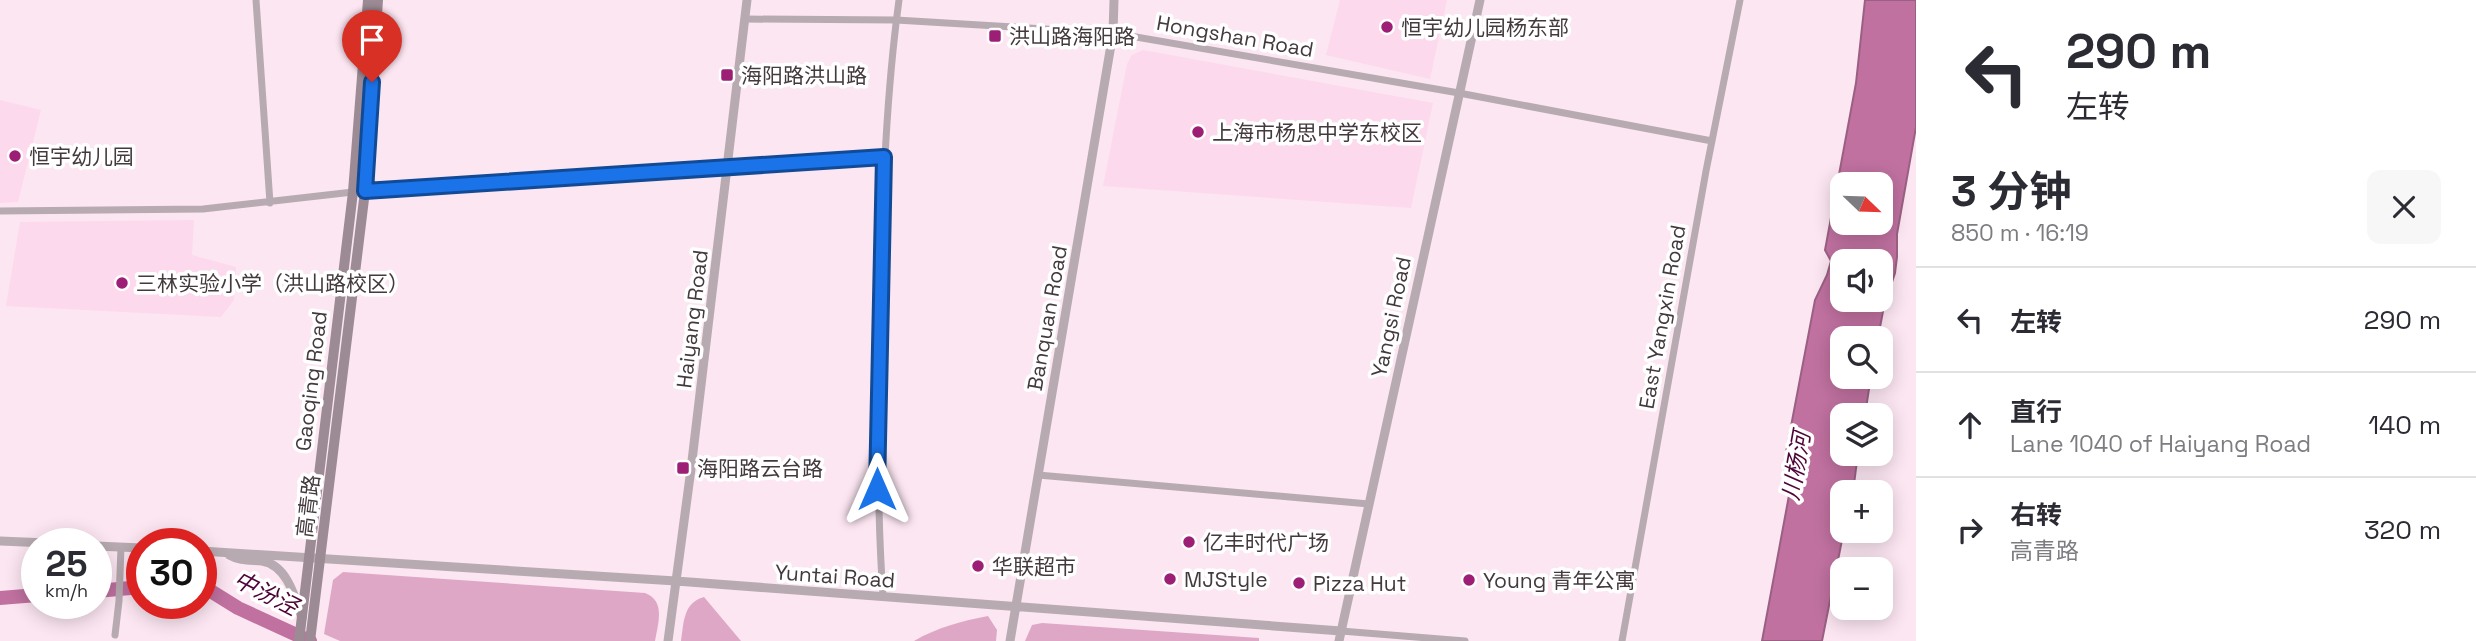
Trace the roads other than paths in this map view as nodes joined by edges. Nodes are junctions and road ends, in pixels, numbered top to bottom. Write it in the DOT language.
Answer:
graph roads {
  1 [pos="256,0"];
  2 [pos="368,0"];
  3 [pos="378,0"];
  4 [pos="747,0"];
  5 [pos="899,0"];
  6 [pos="1114,0"];
  7 [pos="1480,0"];
  8 [pos="1740,0"];
  9 [pos="745,19"];
  10 [pos="896,20"];
  11 [pos="1113,33"];
  12 [pos="1459,93"];
  13 [pos="1712,141"];
  14 [pos="884,157"];
  15 [pos="728,167"];
  16 [pos="365,191"];
  17 [pos="353,192"];
  18 [pos="270,203"];
  19 [pos="0,211"];
  20 [pos="1038,475"];
  21 [pos="1369,504"];
  22 [pos="0,541"];
  23 [pos="21,542"];
  24 [pos="112,547"];
  25 [pos="121,547"];
  26 [pos="126,547"];
  27 [pos="217,552"];
  28 [pos="224,552"];
  29 [pos="316,557"];
  30 [pos="676,581"];
  31 [pos="883,597"];
  32 [pos="1016,606"];
  33 [pos="301,621"];
  34 [pos="1341,631"];
  35 [pos="115,635"];
  36 [pos="299,641"];
  37 [pos="310,641"];
  38 [pos="668,641"];
  39 [pos="1010,641"];
  40 [pos="1339,641"];
  41 [pos="1465,641"];
  42 [pos="1622,641"];
  1 -- 18 [label="street"];
  2 -- 17 [label="main road, Gaoqing Road"];
  3 -- 16 [label="main road, 高青路"];
  4 -- 9 [label="street, Haiyang Road"];
  5 -- 10 [label="street"];
  6 -- 11 [label="street, Banquan Road"];
  7 -- 12 [label="street, Yangsi Road"];
  8 -- 13 [label="street, East Yangxin Road"];
  9 -- 10 [label="street, Hongshan Road"];
  9 -- 15 [label="street, Haiyang Road"];
  10 -- 11 [label="street, Hongshan Road"];
  10 -- 14 [label="street"];
  11 -- 12 [label="street, Hongshan Road"];
  11 -- 20 [label="street, Banquan Road"];
  12 -- 13 [label="street, Hongshan Road"];
  12 -- 21 [label="street, Yangsi Road"];
  13 -- 42 [label="street, East Yangxin Road"];
  14 -- 15 [label="street"];
  14 -- 31 [label="street"];
  15 -- 16 [label="street"];
  15 -- 30 [label="street, Haiyang Road"];
  16 -- 17 [label="street"];
  16 -- 29 [label="main road, 高青路"];
  17 -- 18 [label="street"];
  17 -- 29 [label="main road, Gaoqing Road"];
  18 -- 19 [label="street"];
  20 -- 21 [label="street"];
  20 -- 32 [label="street, Banquan Road"];
  21 -- 34 [label="street, Yangsi Road"];
  22 -- 23 [label="street"];
  24 -- 25 [label="street"];
  25 -- 26 [label="street"];
  25 -- 35 [label="street"];
  27 -- 28 [label="street, Yuntai Road"];
  28 -- 29 [label="street, Yuntai Road"];
  28 -- 33 [label="street"];
  29 -- 30 [label="street, Yuntai Road"];
  29 -- 33 [label="main road, Gaoqing Road"];
  29 -- 37 [label="main road, 高青路"];
  30 -- 31 [label="street, Yuntai Road"];
  30 -- 38 [label="street, Haiyang Road"];
  31 -- 32 [label="street, Yuntai Road"];
  32 -- 34 [label="street, Yuntai Road"];
  32 -- 39 [label="street, Banquan Road"];
  33 -- 36 [label="main road, Gaoqing Road"];
  34 -- 40 [label="street, Yangsi Road"];
  34 -- 41 [label="street, Yuntai Road"];
}
